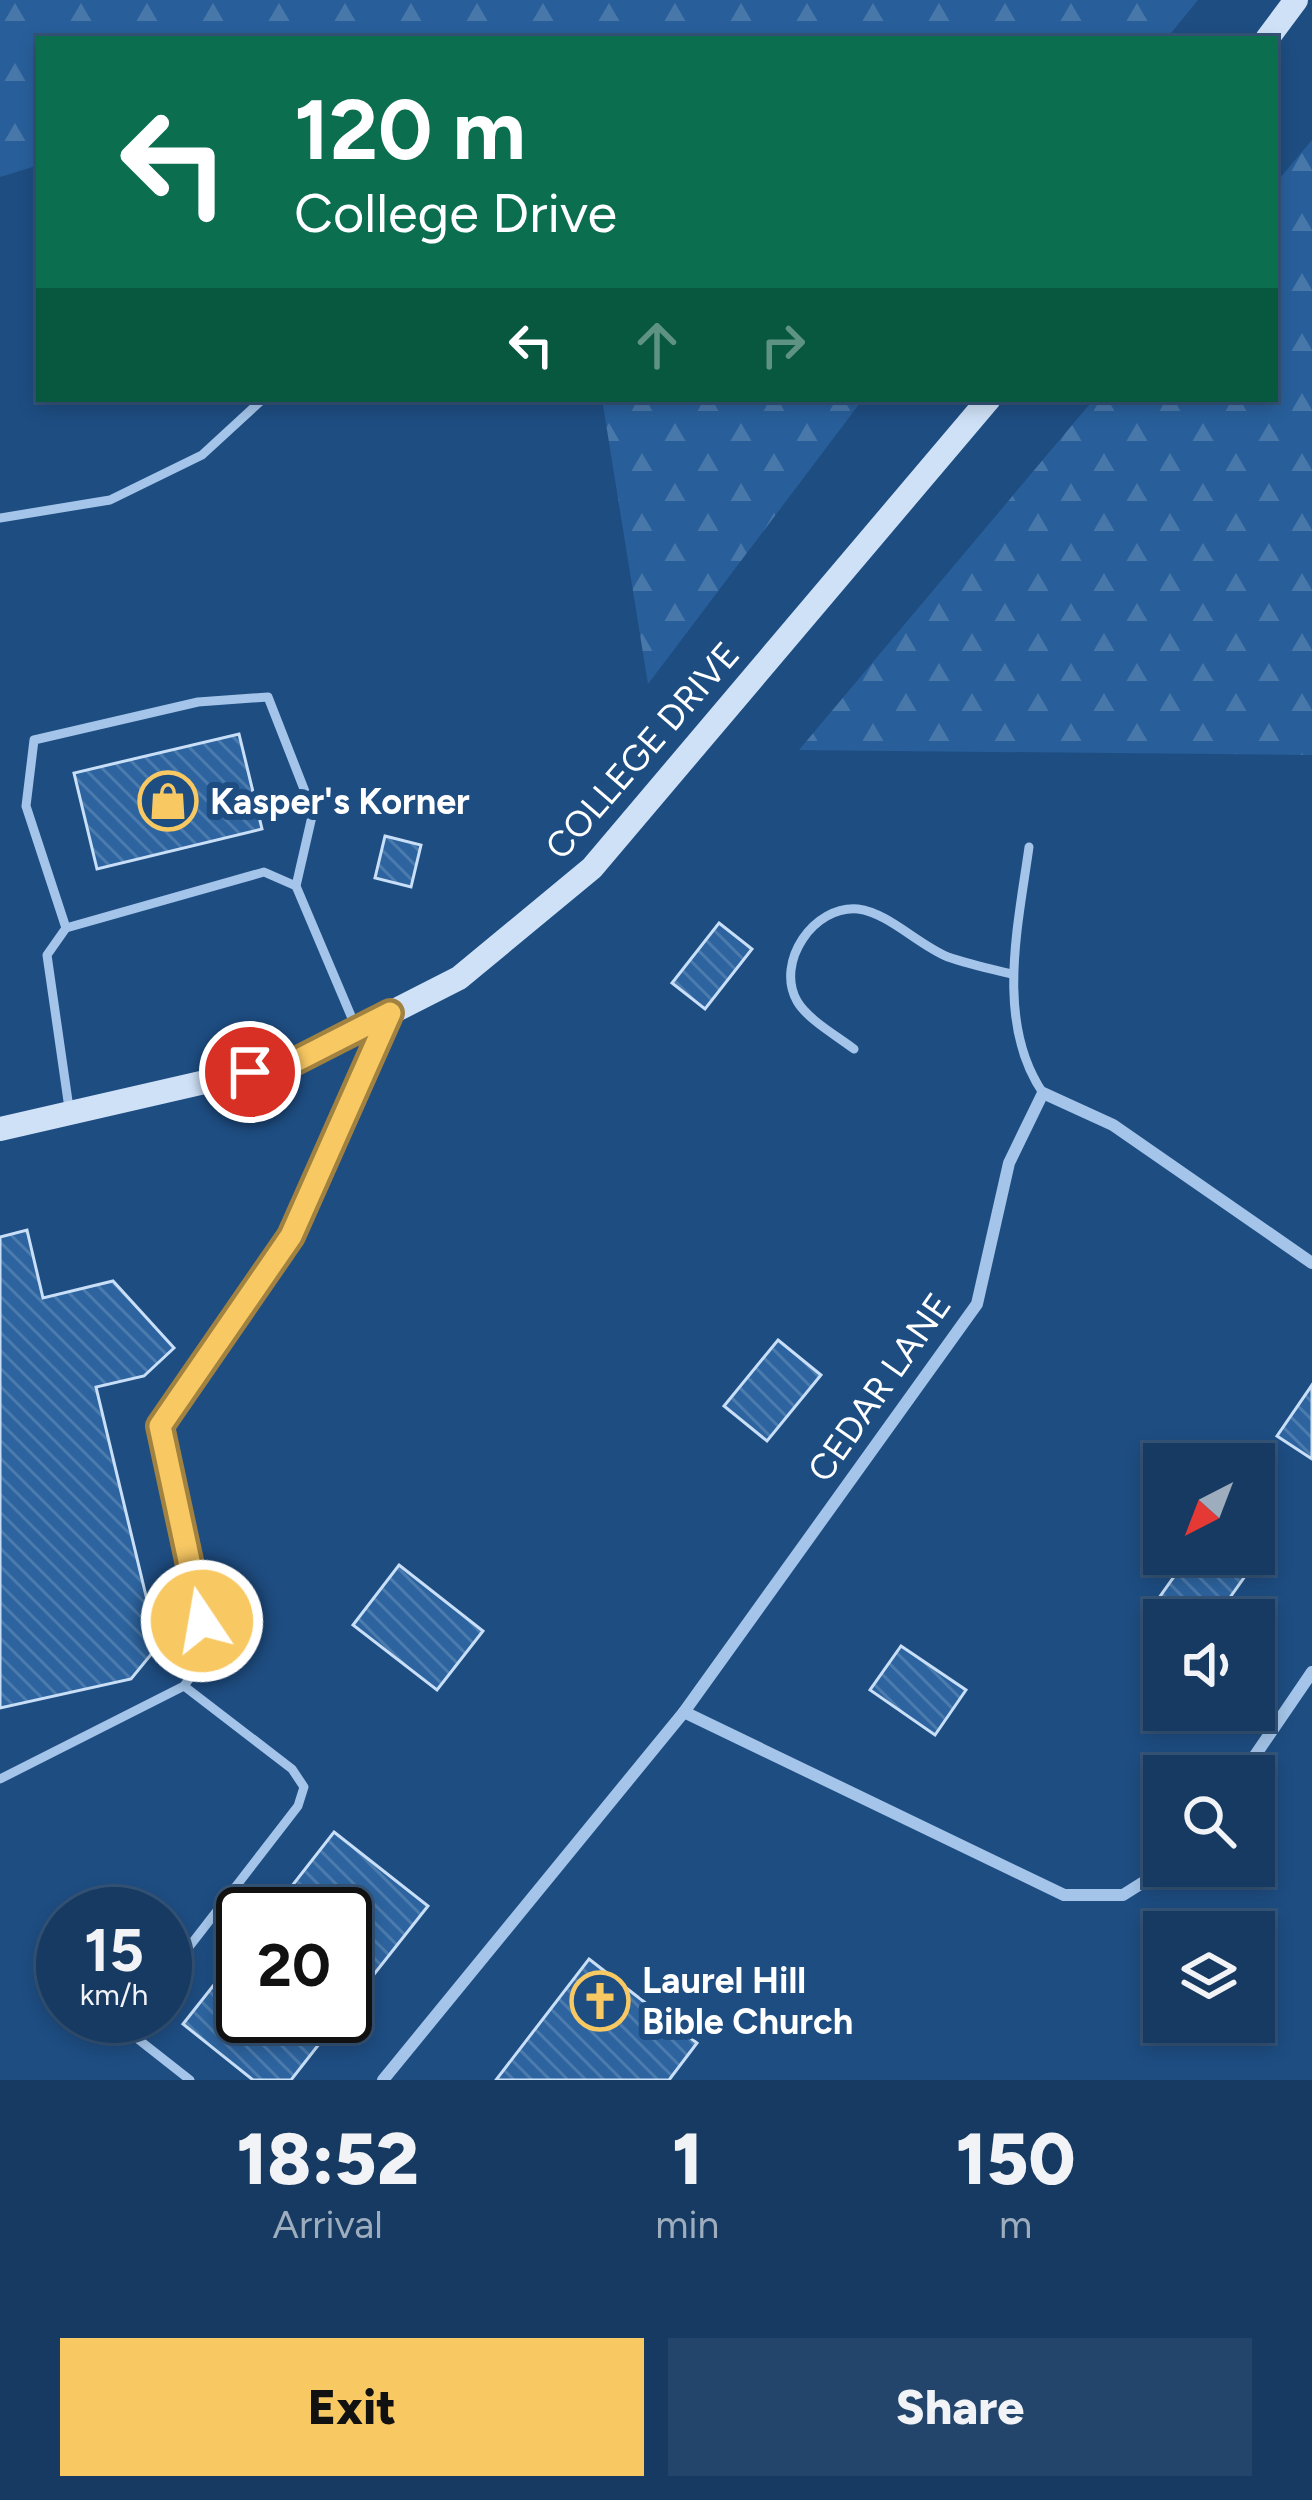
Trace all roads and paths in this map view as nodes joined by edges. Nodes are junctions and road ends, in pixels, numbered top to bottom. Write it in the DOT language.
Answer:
graph roads {
  1 [pos="1296,0"];
  2 [pos="1269,36"];
  3 [pos="260,402"];
  4 [pos="986,402"];
  5 [pos="0,518"];
  6 [pos="1029,847"];
  7 [pos="296,886"];
  8 [pos="66,928"];
  9 [pos="1012,974"];
  10 [pos="390,1013"];
  11 [pos="357,1030"];
  12 [pos="854,1049"];
  13 [pos="1043,1093"];
  14 [pos="70,1113"];
  15 [pos="0,1129"];
  16 [pos="1312,1264"];
  17 [pos="1312,1672"];
  18 [pos="184,1686"];
  19 [pos="684,1712"];
  20 [pos="1255,1755"];
  21 [pos="0,1779"];
  22 [pos="1143,1882"];
  23 [pos="192,1943"];
  24 [pos="143,2043"];
  25 [pos="190,2080"];
  26 [pos="383,2080"];
  1 -- 2 [label="main road"];
  3 -- 5 [label="lane"];
  4 -- 10 [label="main road, COLLEGE DRIVE"];
  6 -- 9 [label="lane"];
  7 -- 8 [label="lane"];
  7 -- 8 [label="lane"];
  7 -- 11 [label="lane"];
  8 -- 14 [label="lane"];
  9 -- 12 [label="lane"];
  9 -- 13 [label="lane"];
  10 -- 11 [label="main road, COLLEGE DRIVE"];
  10 -- 18 [label="lane"];
  11 -- 14 [label="main road, COLLEGE DRIVE"];
  13 -- 16 [label="street"];
  13 -- 19 [label="street, CEDAR LANE"];
  14 -- 15 [label="main road, COLLEGE DRIVE"];
  17 -- 20 [label="street"];
  18 -- 21 [label="lane"];
  18 -- 23 [label="lane"];
  19 -- 22 [label="street"];
  19 -- 26 [label="street, CEDAR LANE"];
  24 -- 25 [label="lane"];
}
